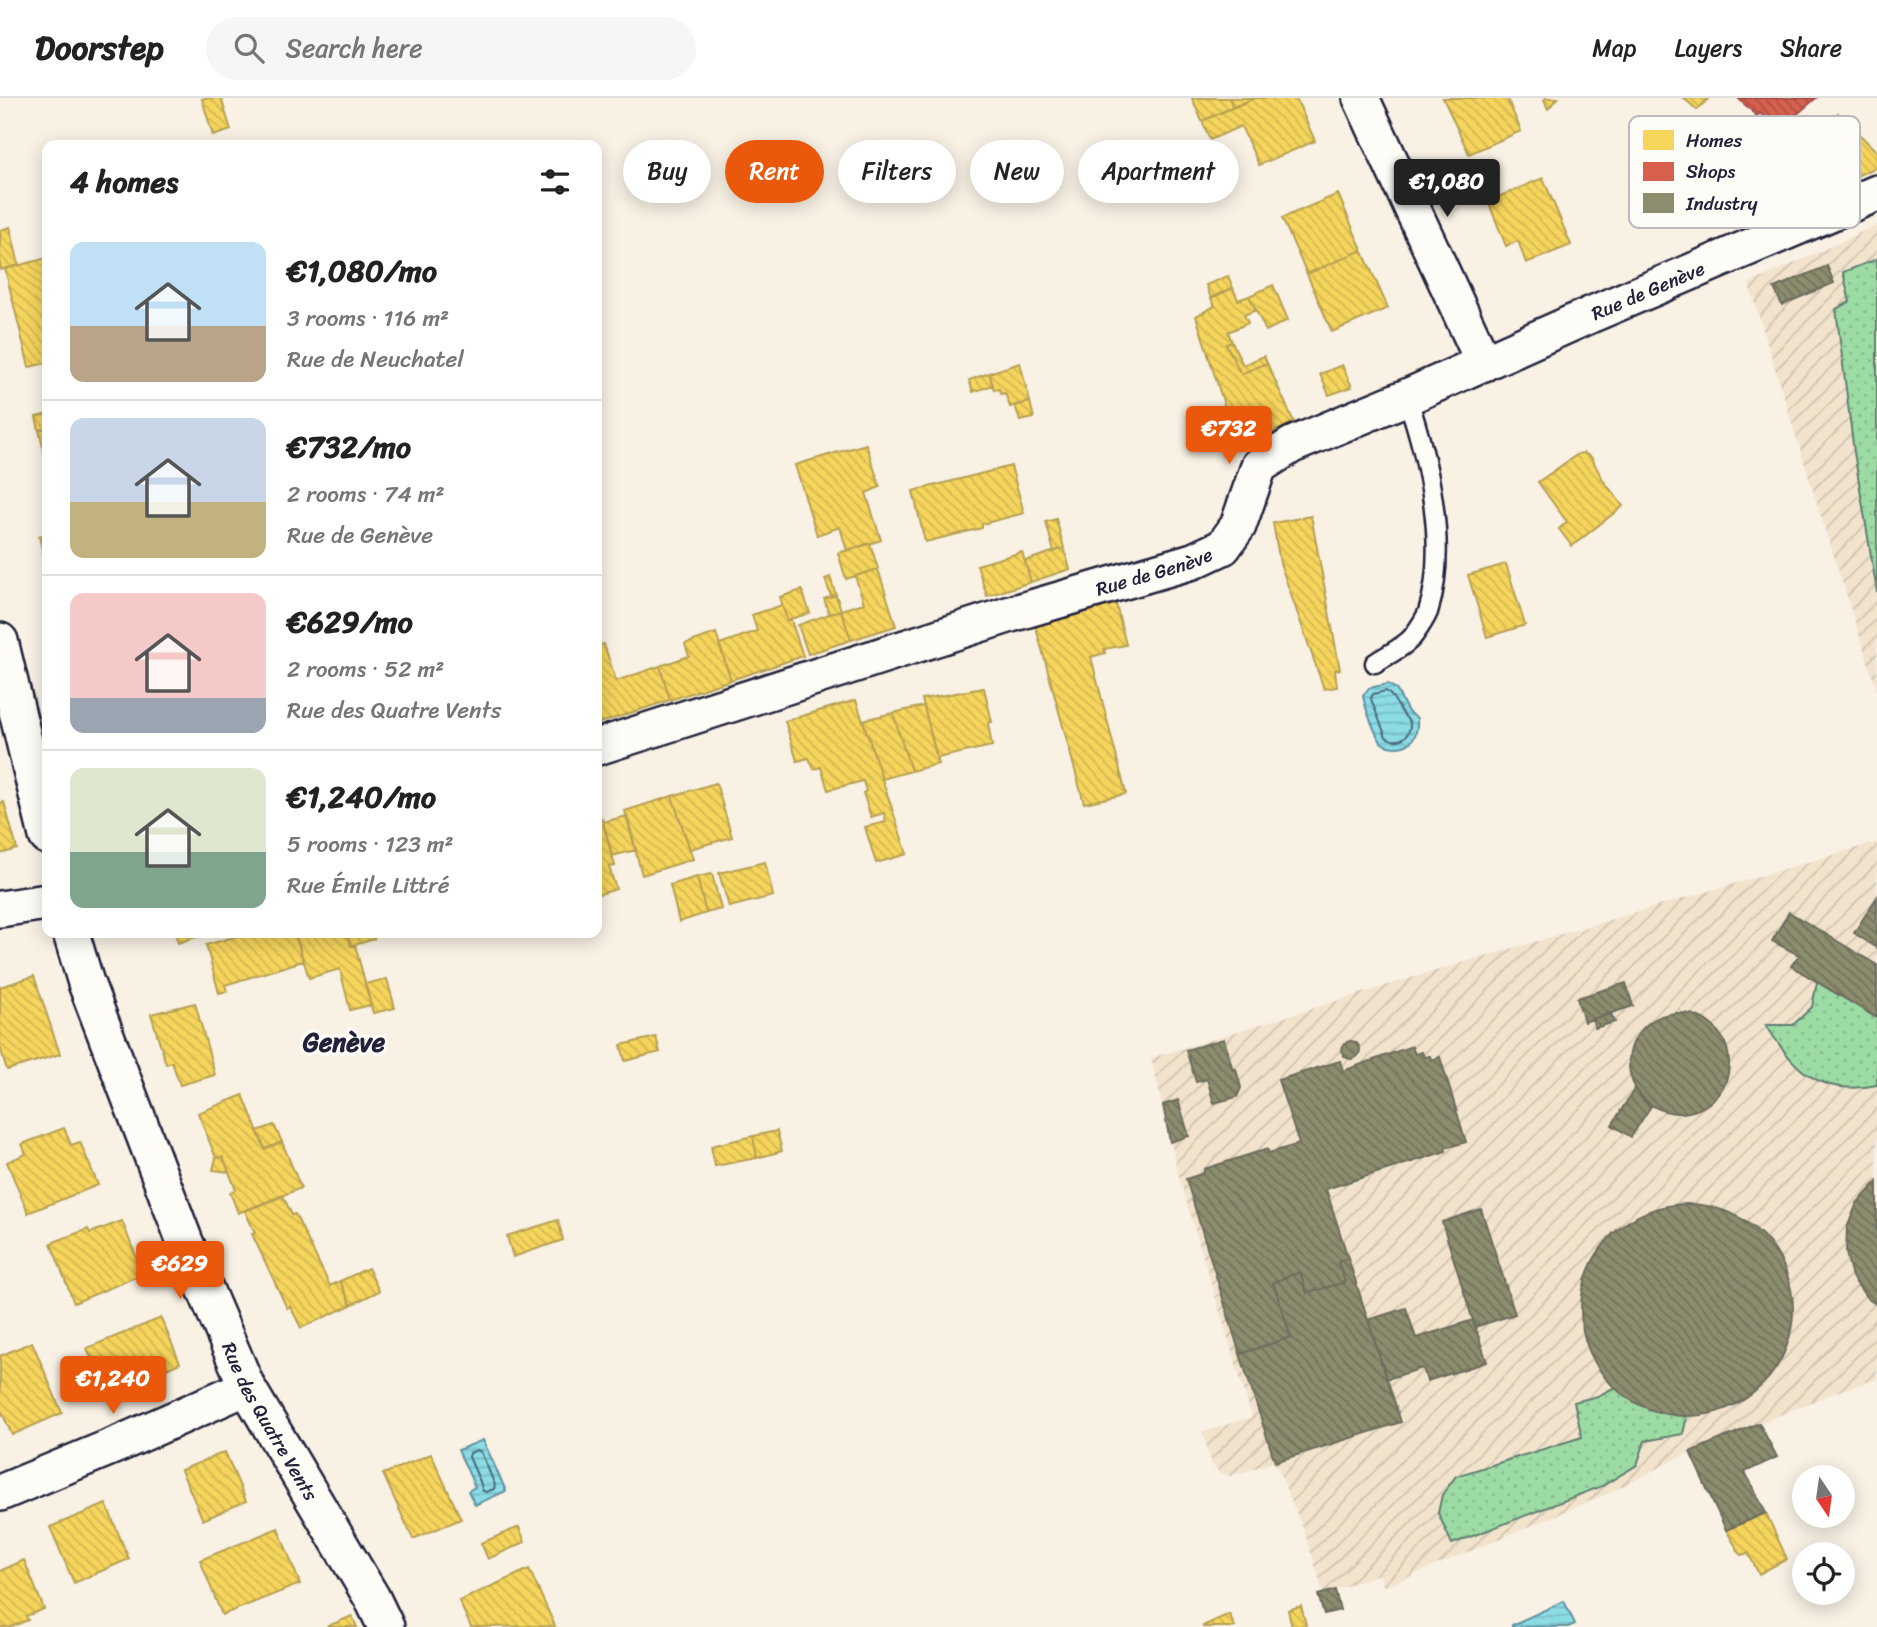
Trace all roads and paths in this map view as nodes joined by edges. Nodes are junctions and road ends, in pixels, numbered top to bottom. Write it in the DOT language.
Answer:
graph roads {
  1 [pos="1361,98"];
  2 [pos="1877,193"];
  3 [pos="1860,200"];
  4 [pos="1795,228"];
  5 [pos="1483,363"];
  6 [pos="1407,397"];
  7 [pos="0,641"];
  8 [pos="1375,663"];
  9 [pos="602,745"];
  10 [pos="42,815"];
  11 [pos="42,903"];
  12 [pos="0,909"];
  13 [pos="72,938"];
  14 [pos="247,1387"];
  15 [pos="0,1493"];
  16 [pos="386,1627"];
  1 -- 5 [label="street"];
  2 -- 3 [label="street, Rue de Genève"];
  4 -- 5 [label="street, Rue de Genève"];
  5 -- 6 [label="street, Rue de Genève"];
  6 -- 8 [label="lane"];
  6 -- 9 [label="street, Rue de Genève"];
  7 -- 10 [label="street"];
  11 -- 12 [label="street"];
  13 -- 14 [label="street, Rue des Quatre Vents"];
  14 -- 15 [label="street"];
  14 -- 16 [label="street, Rue des Quatre Vents"];
}
